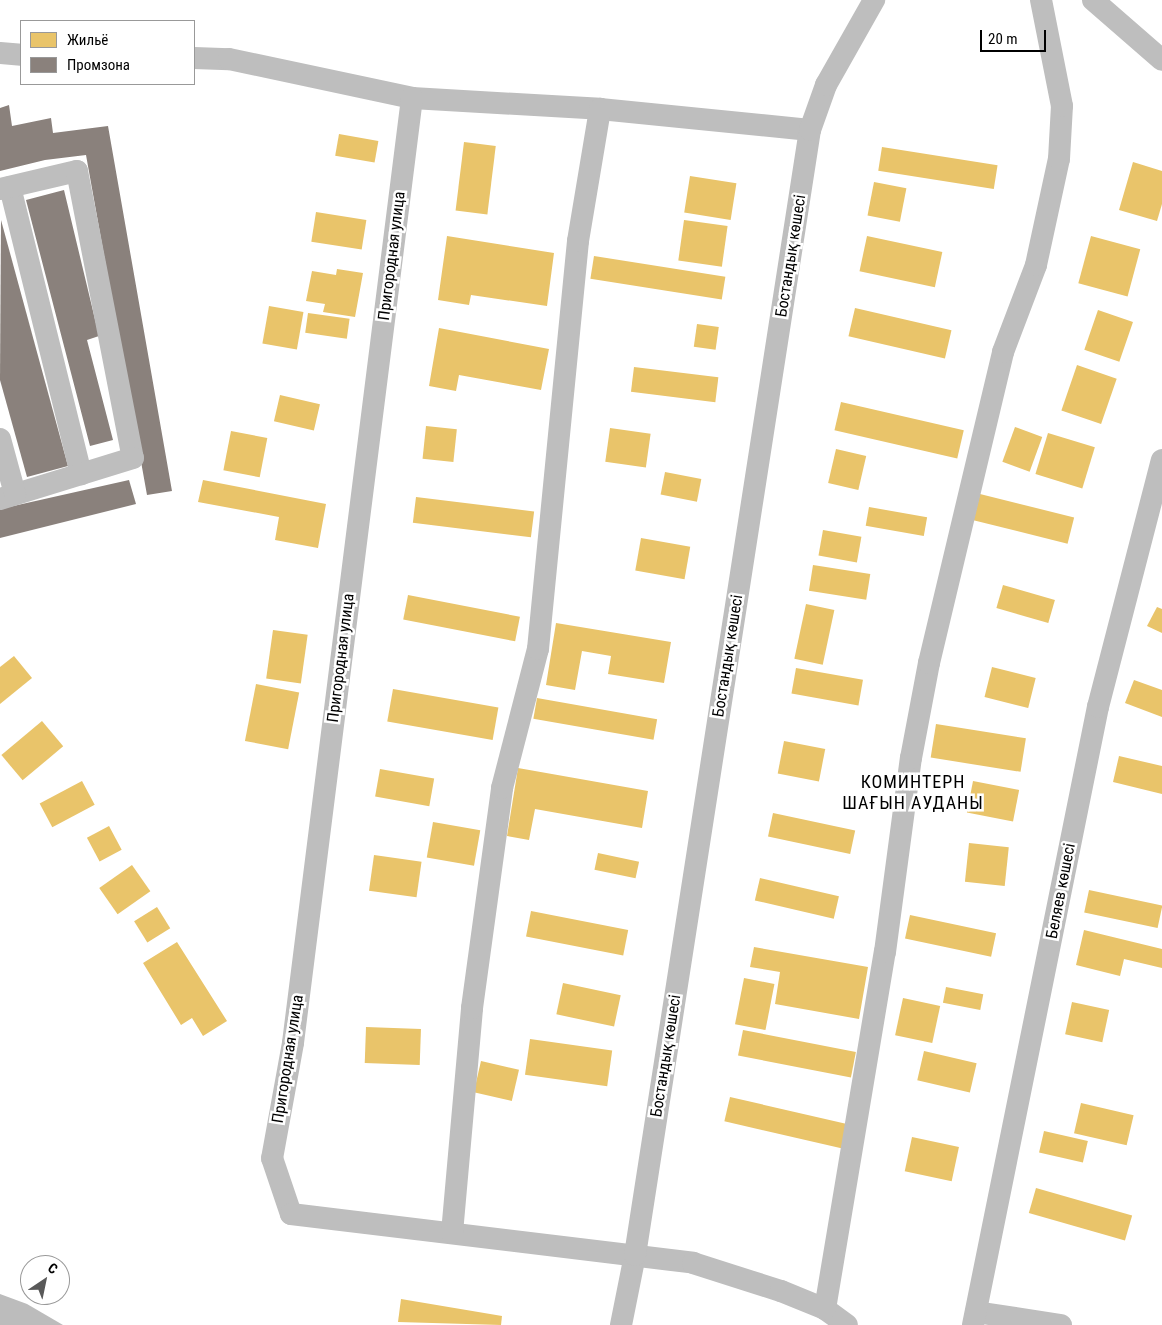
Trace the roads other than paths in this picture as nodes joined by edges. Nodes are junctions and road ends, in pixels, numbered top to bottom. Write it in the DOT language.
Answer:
graph roads {
  1 [pos="874,0"];
  2 [pos="1040,0"];
  3 [pos="1093,0"];
  4 [pos="0,54"];
  5 [pos="20,54"];
  6 [pos="195,58"];
  7 [pos="1162,60"];
  8 [pos="412,98"];
  9 [pos="600,109"];
  10 [pos="810,130"];
  11 [pos="5,188"];
  12 [pos="0,438"];
  13 [pos="1162,460"];
  14 [pos="81,474"];
  15 [pos="8,496"];
  16 [pos="452,1233"];
  17 [pos="635,1255"];
  18 [pos="826,1309"];
  19 [pos="975,1319"];
  20 [pos="620,1325"];
  21 [pos="847,1325"];
  22 [pos="1061,1325"];
  1 -- 10 [label="street, Бостандық көшесі"];
  2 -- 18 [label="street"];
  3 -- 7 [label="street"];
  4 -- 5 [label="street"];
  6 -- 8 [label="street"];
  8 -- 9 [label="street"];
  8 -- 16 [label="street, Пригородная улица"];
  9 -- 10 [label="street"];
  9 -- 16 [label="street"];
  10 -- 17 [label="street, Бостандық көшесі"];
  11 -- 14 [label="street"];
  11 -- 14 [label="street"];
  12 -- 15 [label="street"];
  13 -- 19 [label="street, Беляев көшесі"];
  14 -- 15 [label="street"];
  16 -- 17 [label="street"];
  17 -- 18 [label="street"];
  17 -- 20 [label="street, Бостандық көшесі"];
  18 -- 21 [label="street"];
  19 -- 22 [label="street"];
}
